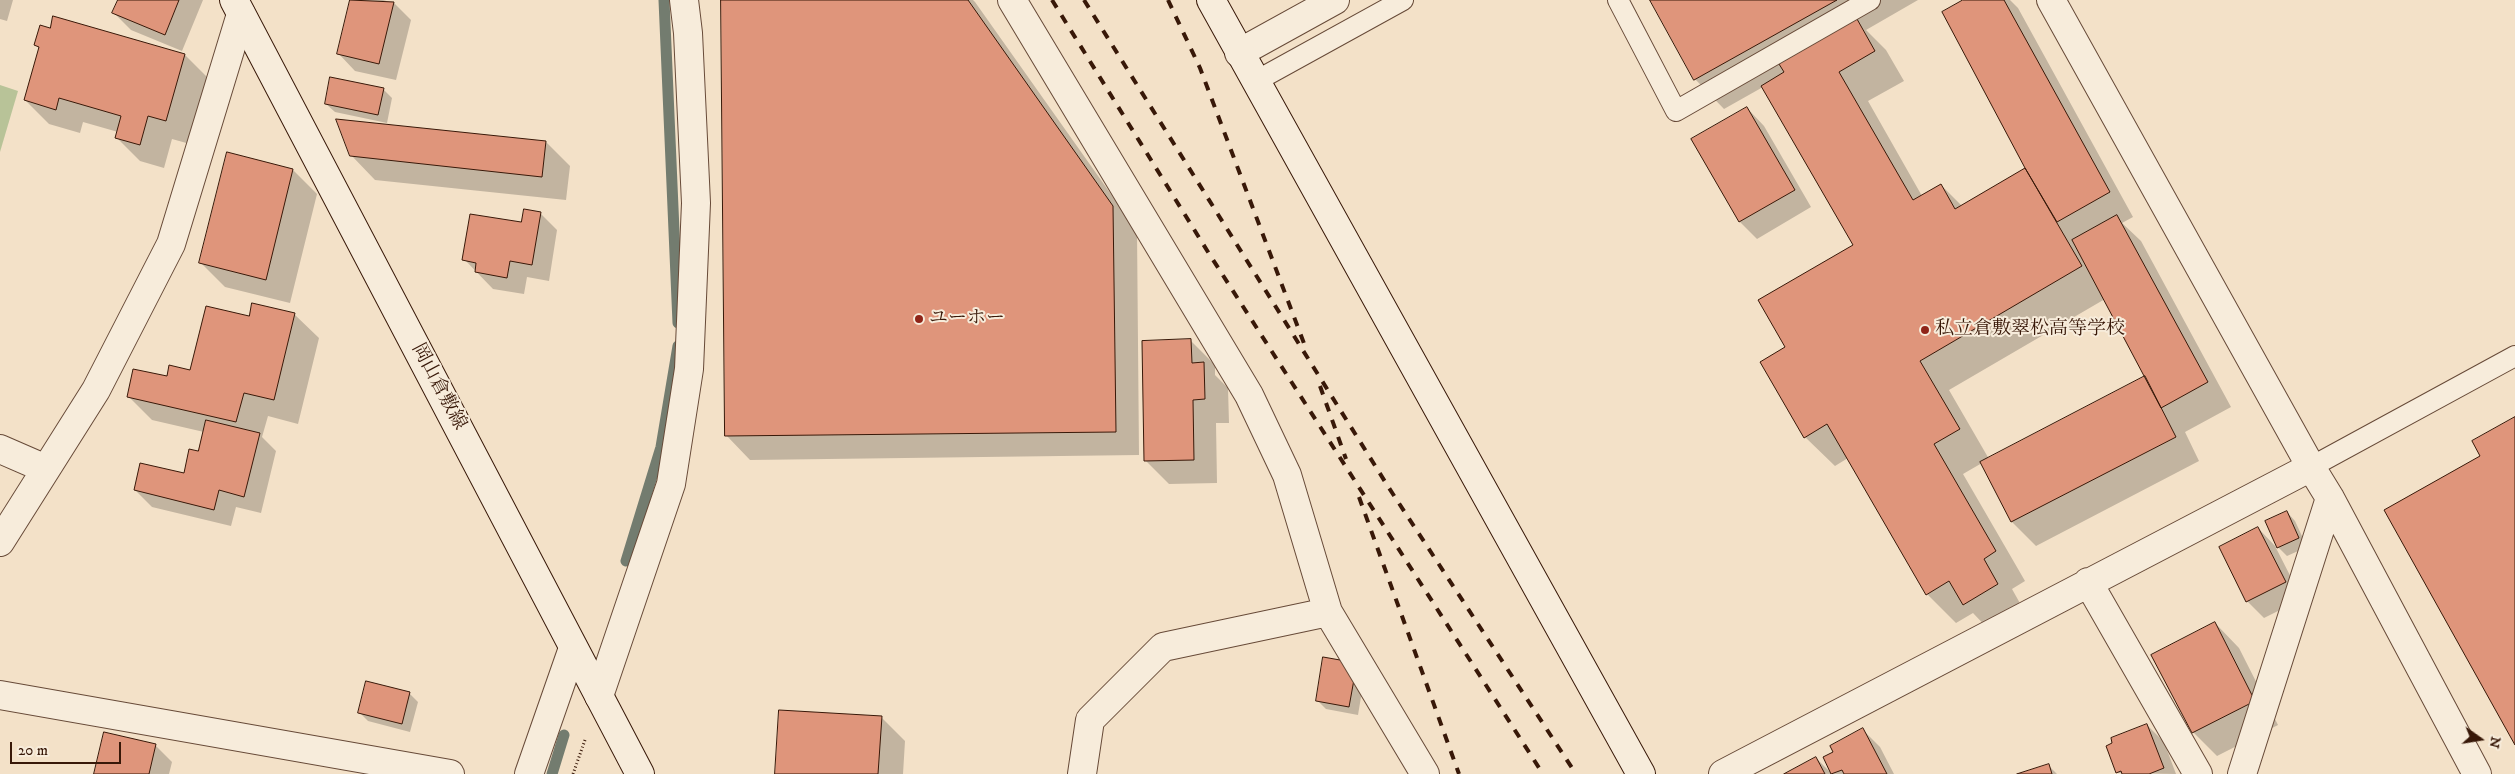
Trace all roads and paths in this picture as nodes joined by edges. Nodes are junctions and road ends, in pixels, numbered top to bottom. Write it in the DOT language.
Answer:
graph roads {
  1 [pos="684,0"];
  2 [pos="1012,0"];
  3 [pos="1211,0"];
  4 [pos="1335,0"];
  5 [pos="1403,0"];
  6 [pos="1618,0"];
  7 [pos="1870,0"];
  8 [pos="2051,0"];
  9 [pos="237,7"];
  10 [pos="1239,53"];
  11 [pos="1256,81"];
  12 [pos="2515,356"];
  13 [pos="0,449"];
  14 [pos="2311,467"];
  15 [pos="46,469"];
  16 [pos="2330,498"];
  17 [pos="0,542"];
  18 [pos="2088,582"];
  19 [pos="1328,612"];
  20 [pos="573,648"];
  21 [pos="0,694"];
  22 [pos="599,696"];
  23 [pos="450,774"];
  24 [pos="529,774"];
  25 [pos="640,774"];
  26 [pos="1082,774"];
  27 [pos="1425,774"];
  28 [pos="1641,774"];
  29 [pos="1723,774"];
  30 [pos="2198,774"];
  31 [pos="2242,774"];
  32 [pos="2477,774"];
  1 -- 22 [label="street"];
  2 -- 19 [label="street"];
  3 -- 10 [label="street"];
  4 -- 10 [label="street"];
  5 -- 11 [label="lane"];
  6 -- 7 [label="lane"];
  8 -- 14 [label="street"];
  9 -- 15 [label="street"];
  9 -- 20 [label="street, 岡山倉敷線"];
  10 -- 11 [label="street"];
  11 -- 28 [label="street"];
  12 -- 14 [label="lane"];
  13 -- 15 [label="street"];
  14 -- 16 [label="street"];
  14 -- 18 [label="street"];
  15 -- 17 [label="street"];
  16 -- 31 [label="street"];
  16 -- 32 [label="street"];
  18 -- 29 [label="street"];
  18 -- 30 [label="street"];
  19 -- 26 [label="street"];
  19 -- 27 [label="street"];
  20 -- 22 [label="street, 岡山倉敷線"];
  20 -- 24 [label="street"];
  21 -- 23 [label="street"];
  22 -- 25 [label="street, 岡山倉敷線"];
}
